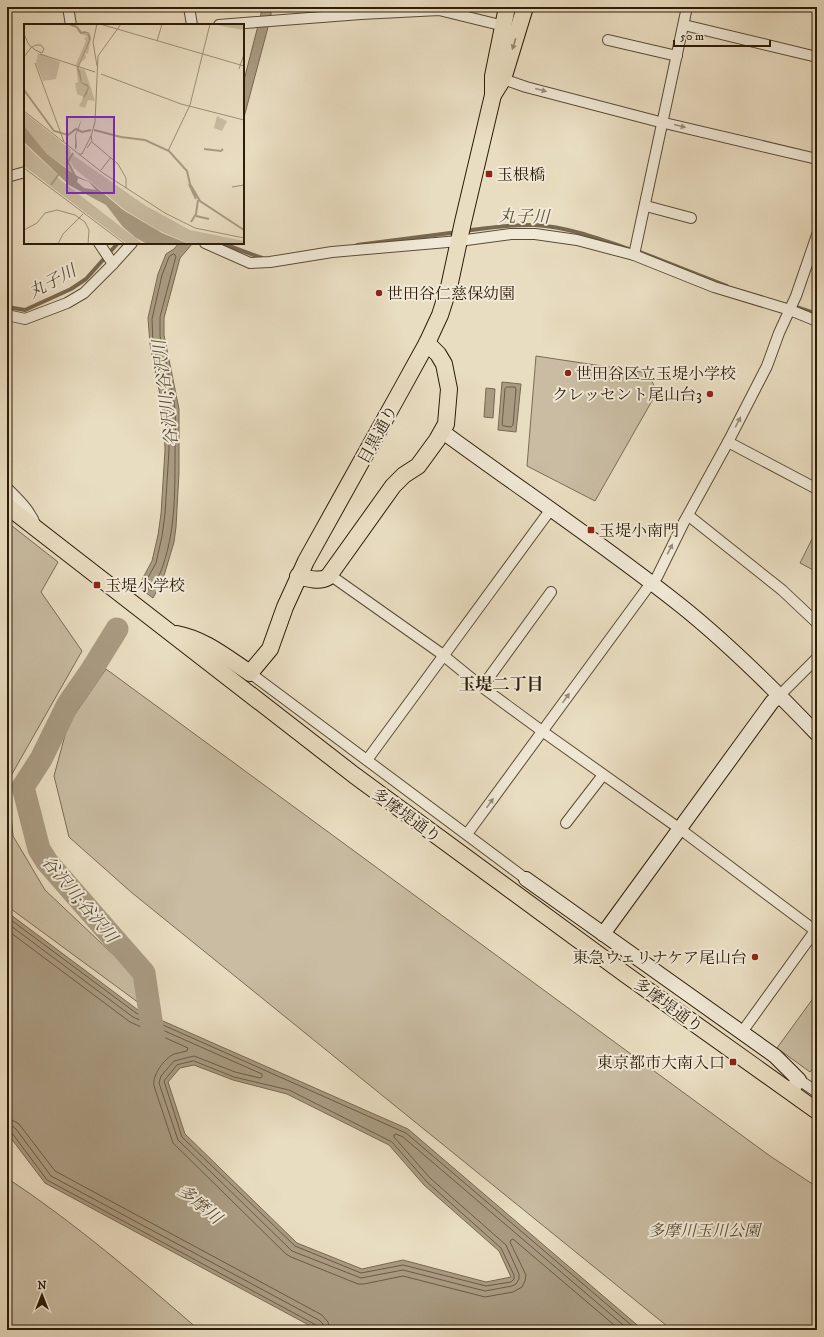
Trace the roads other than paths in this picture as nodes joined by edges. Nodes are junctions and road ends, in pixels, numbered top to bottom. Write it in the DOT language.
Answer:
graph roads {
  1 [pos="68,7"];
  2 [pos="189,7"];
  3 [pos="507,7"];
  4 [pos="526,7"];
  5 [pos="683,8"];
  6 [pos="71,24"];
  7 [pos="192,24"];
  8 [pos="232,24"];
  9 [pos="503,25"];
  10 [pos="684,25"];
  11 [pos="608,40"];
  12 [pos="677,56"];
  13 [pos="817,57"];
  14 [pos="504,79"];
  15 [pos="493,95"];
  16 [pos="663,122"];
  17 [pos="817,159"];
  18 [pos="24,172"];
  19 [pos="7,177"];
  20 [pos="646,206"];
  21 [pos="691,218"];
  22 [pos="461,232"];
  23 [pos="817,235"];
  24 [pos="131,244"];
  25 [pos="207,244"];
  26 [pos="100,245"];
  27 [pos="635,254"];
  28 [pos="112,262"];
  29 [pos="790,309"];
  30 [pos="7,315"];
  31 [pos="817,321"];
  32 [pos="427,343"];
  33 [pos="443,432"];
  34 [pos="728,442"];
  35 [pos="7,488"];
  36 [pos="817,489"];
  37 [pos="7,506"];
  38 [pos="551,509"];
  39 [pos="688,516"];
  40 [pos="36,528"];
  41 [pos="330,575"];
  42 [pos="298,576"];
  43 [pos="651,583"];
  44 [pos="551,592"];
  45 [pos="817,622"];
  46 [pos="171,633"];
  47 [pos="443,656"];
  48 [pos="817,658"];
  49 [pos="250,673"];
  50 [pos="482,687"];
  51 [pos="780,695"];
  52 [pos="542,731"];
  53 [pos="817,734"];
  54 [pos="367,760"];
  55 [pos="603,775"];
  56 [pos="566,823"];
  57 [pos="680,828"];
  58 [pos="467,834"];
  59 [pos="526,878"];
  60 [pos="816,930"];
  61 [pos="603,934"];
  62 [pos="742,1032"];
  63 [pos="794,1086"];
  64 [pos="817,1092"];
  65 [pos="817,1111"];
  1 -- 6 [label="street"];
  2 -- 7 [label="street"];
  3 -- 9 [label="main road, 目黒通り"];
  4 -- 14 [label="main road, 目黒通り, one-way"];
  5 -- 10 [label="street"];
  8 -- 9 [label="street"];
  9 -- 15 [label="main road, 目黒通り"];
  10 -- 12 [label="street"];
  10 -- 13 [label="street"];
  11 -- 12 [label="street"];
  12 -- 16 [label="street"];
  14 -- 15 [label="main road, 目黒通り"];
  14 -- 16 [label="street, one-way"];
  15 -- 22 [label="main road, 目黒通り"];
  16 -- 17 [label="street, one-way"];
  16 -- 20 [label="street"];
  18 -- 19 [label="street"];
  20 -- 21 [label="street"];
  20 -- 27 [label="street"];
  22 -- 25 [label="street"];
  22 -- 27 [label="street"];
  22 -- 32 [label="main road, 目黒通り"];
  23 -- 29 [label="street"];
  24 -- 28 [label="street"];
  26 -- 28 [label="street"];
  27 -- 29 [label="street"];
  28 -- 30 [label="street"];
  29 -- 31 [label="street"];
  34 -- 29 [label="street, one-way"];
  32 -- 33 [label="main road"];
  32 -- 42 [label="main road, 目黒通り"];
  33 -- 38 [label="street"];
  33 -- 41 [label="main road"];
  34 -- 36 [label="street"];
  34 -- 39 [label="street"];
  35 -- 40 [label="street"];
  37 -- 40 [label="main road, 多摩堤通り"];
  38 -- 43 [label="street"];
  38 -- 47 [label="street"];
  43 -- 39 [label="street, one-way"];
  39 -- 45 [label="street"];
  40 -- 46 [label="main road, 多摩堤通り"];
  41 -- 42 [label="main road"];
  41 -- 47 [label="street"];
  42 -- 49 [label="main road, 目黒通り"];
  43 -- 51 [label="street"];
  52 -- 43 [label="street, one-way"];
  44 -- 50 [label="street"];
  46 -- 49 [label="main road"];
  46 -- 63 [label="main road, 多摩堤通り"];
  47 -- 50 [label="street"];
  47 -- 54 [label="street"];
  48 -- 51 [label="street"];
  49 -- 54 [label="street"];
  50 -- 52 [label="street"];
  51 -- 53 [label="street"];
  51 -- 57 [label="street"];
  52 -- 55 [label="street"];
  58 -- 52 [label="street, one-way"];
  54 -- 58 [label="street"];
  55 -- 56 [label="street"];
  55 -- 57 [label="street"];
  57 -- 60 [label="street"];
  57 -- 61 [label="street"];
  58 -- 59 [label="street"];
  59 -- 61 [label="street"];
  60 -- 62 [label="street"];
  61 -- 62 [label="street"];
  62 -- 63 [label="street"];
  63 -- 64 [label="street"];
  63 -- 65 [label="main road, 多摩堤通り"];
}
